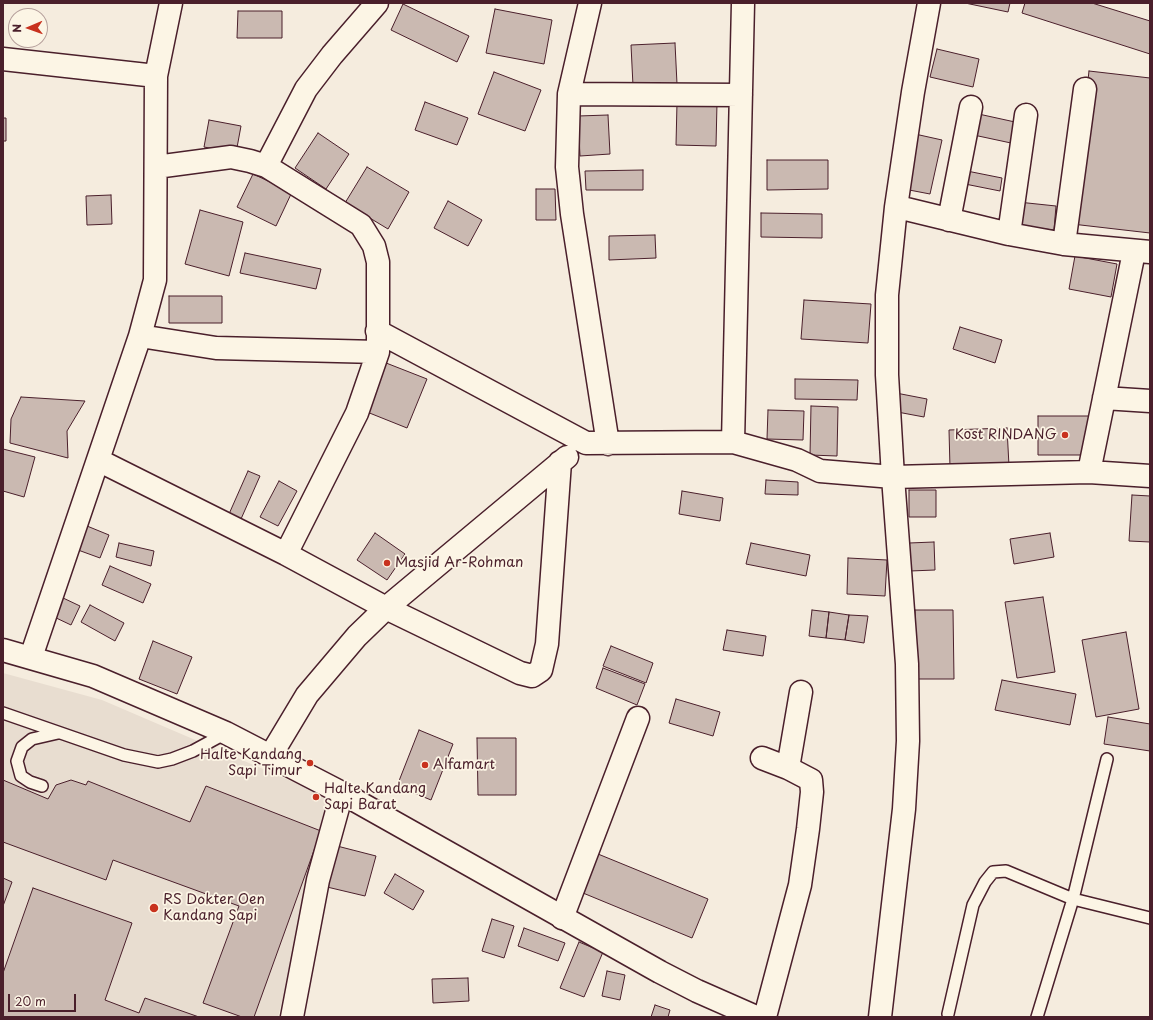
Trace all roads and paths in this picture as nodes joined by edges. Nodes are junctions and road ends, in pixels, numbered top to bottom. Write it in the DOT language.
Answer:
graph roads {
  1 [pos="171,3"];
  2 [pos="377,3"];
  3 [pos="590,3"];
  4 [pos="743,3"];
  5 [pos="929,3"];
  6 [pos="3,59"];
  7 [pos="156,76"];
  8 [pos="1085,89"];
  9 [pos="569,94"];
  10 [pos="741,95"];
  11 [pos="971,107"];
  12 [pos="1026,115"];
  13 [pos="266,166"];
  14 [pos="156,167"];
  15 [pos="906,210"];
  16 [pos="949,220"];
  17 [pos="1009,234"];
  18 [pos="1064,244"];
  19 [pos="1142,252"];
  20 [pos="140,336"];
  21 [pos="378,342"];
  22 [pos="1104,398"];
  23 [pos="1150,401"];
  24 [pos="733,442"];
  25 [pos="586,443"];
  26 [pos="608,444"];
  27 [pos="98,460"];
  28 [pos="560,462"];
  29 [pos="1089,472"];
  30 [pos="1150,476"];
  31 [pos="893,477"];
  32 [pos="286,554"];
  33 [pos="386,608"];
  34 [pos="3,650"];
  35 [pos="31,657"];
  36 [pos="801,692"];
  37 [pos="3,713"];
  38 [pos="638,718"];
  39 [pos="59,733"];
  40 [pos="226,733"];
  41 [pos="271,755"];
  42 [pos="762,758"];
  43 [pos="1108,758"];
  44 [pos="788,768"];
  45 [pos="42,786"];
  46 [pos="342,794"];
  47 [pos="1073,899"];
  48 [pos="562,918"];
  49 [pos="1150,918"];
  50 [pos="948,1014"];
  51 [pos="292,1017"];
  52 [pos="756,1017"];
  53 [pos="765,1017"];
  54 [pos="880,1017"];
  55 [pos="1037,1017"];
  1 -- 7 [label="street"];
  2 -- 13 [label="street"];
  3 -- 9 [label="street"];
  4 -- 10 [label="street"];
  5 -- 31 [label="street"];
  6 -- 7 [label="street"];
  7 -- 14 [label="street"];
  8 -- 18 [label="street"];
  9 -- 10 [label="street"];
  9 -- 26 [label="street"];
  10 -- 24 [label="street"];
  11 -- 16 [label="street"];
  12 -- 17 [label="street"];
  13 -- 14 [label="street"];
  13 -- 21 [label="street"];
  14 -- 20 [label="street"];
  15 -- 16 [label="street"];
  16 -- 17 [label="street"];
  17 -- 18 [label="street"];
  18 -- 19 [label="street"];
  19 -- 22 [label="street"];
  20 -- 21 [label="street"];
  20 -- 27 [label="street"];
  21 -- 25 [label="street"];
  21 -- 32 [label="street"];
  22 -- 23 [label="street"];
  22 -- 29 [label="street"];
  24 -- 26 [label="street"];
  24 -- 31 [label="street"];
  25 -- 26 [label="street"];
  25 -- 28 [label="street"];
  27 -- 32 [label="street"];
  27 -- 35 [label="street"];
  28 -- 33 [label="street"];
  28 -- 33 [label="street"];
  29 -- 30 [label="street"];
  29 -- 31 [label="street"];
  31 -- 54 [label="street"];
  32 -- 33 [label="street"];
  33 -- 41 [label="street"];
  34 -- 35 [label="street"];
  35 -- 40 [label="street"];
  36 -- 44 [label="street"];
  37 -- 39 [label="lane"];
  38 -- 48 [label="street"];
  39 -- 40 [label="lane"];
  39 -- 45 [label="lane"];
  40 -- 41 [label="street"];
  41 -- 46 [label="street"];
  42 -- 44 [label="street"];
  43 -- 47 [label="lane"];
  44 -- 53 [label="street"];
  46 -- 48 [label="street"];
  46 -- 51 [label="street"];
  47 -- 49 [label="lane"];
  47 -- 50 [label="lane"];
  47 -- 55 [label="lane"];
  48 -- 52 [label="street"];
}
